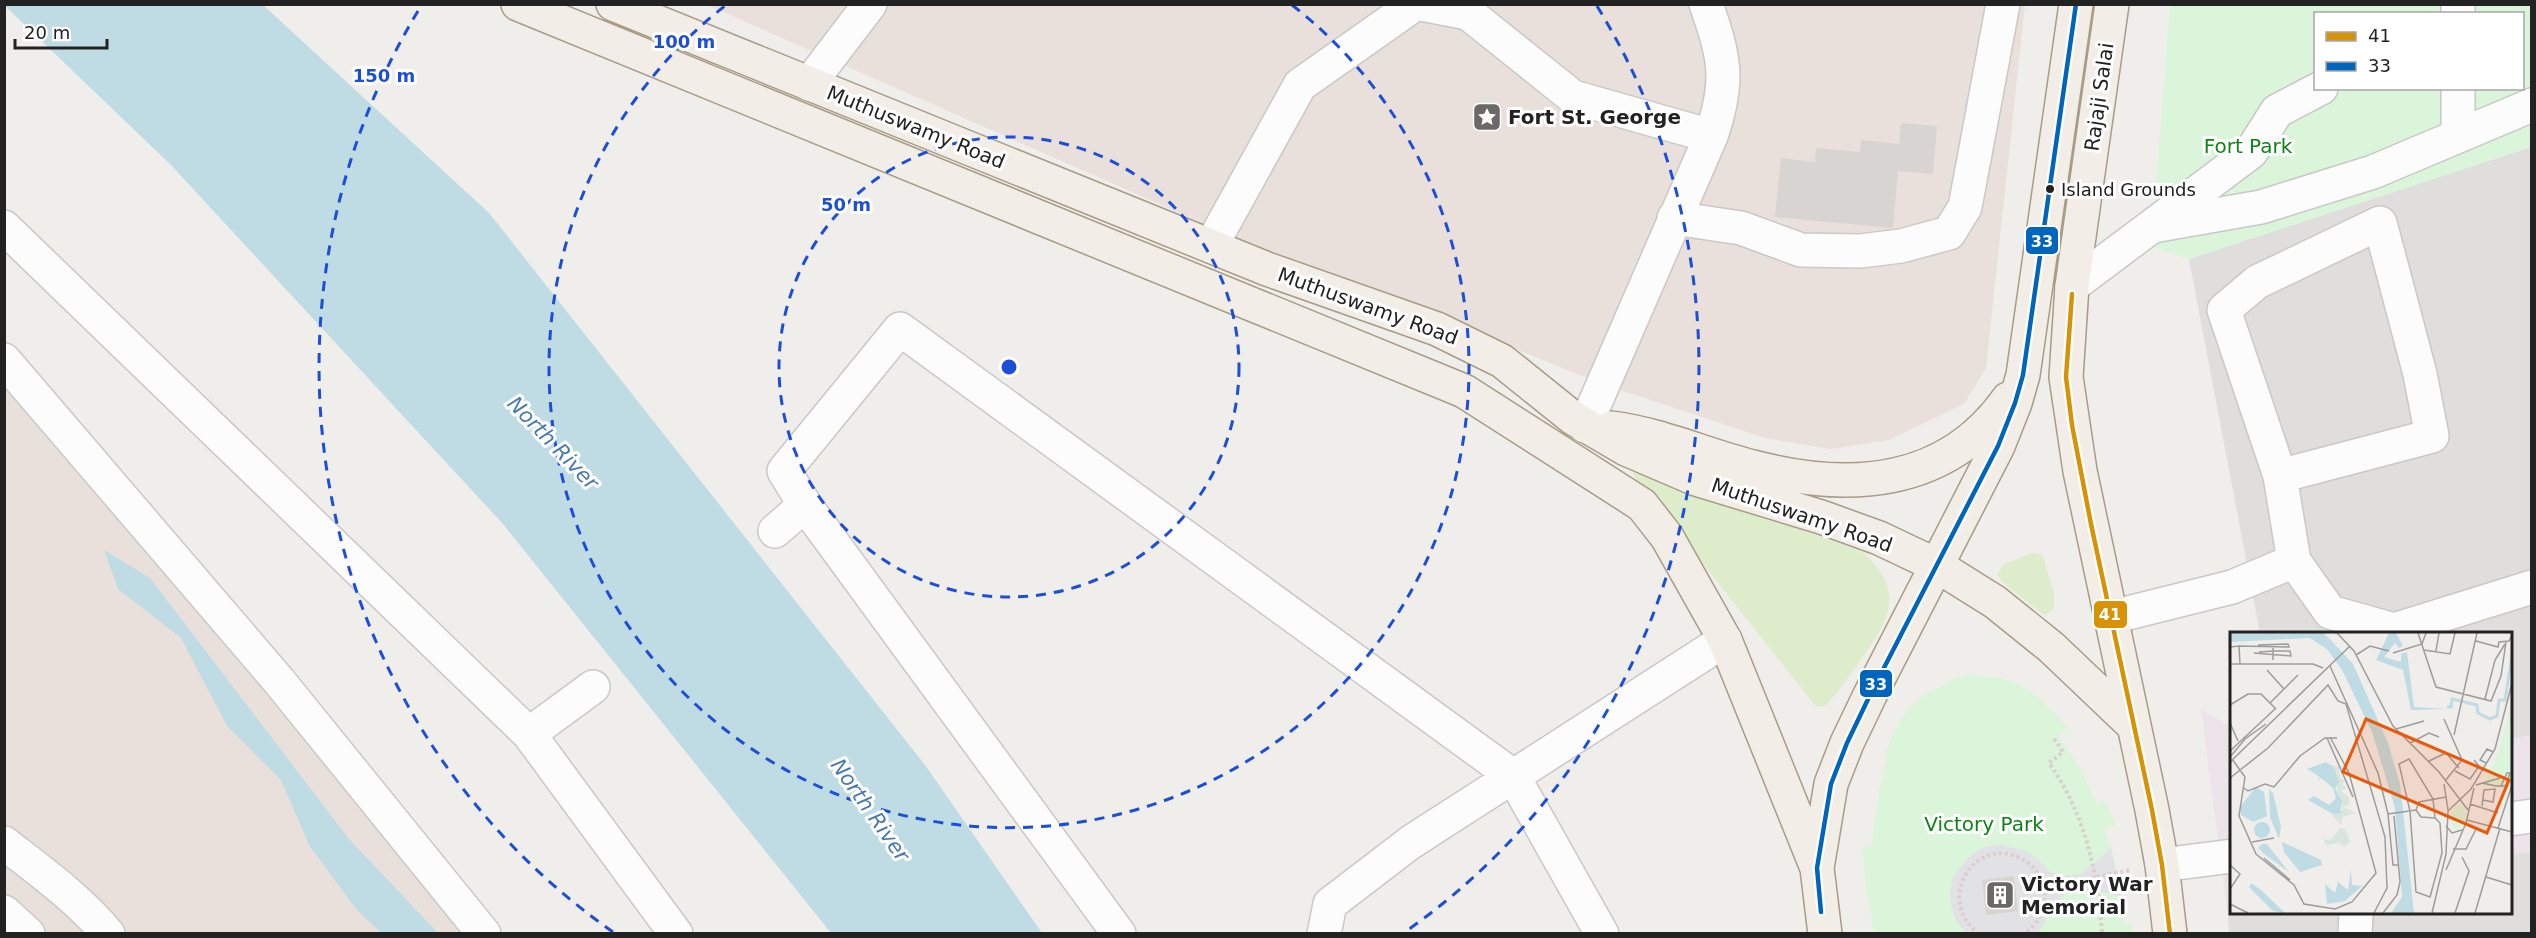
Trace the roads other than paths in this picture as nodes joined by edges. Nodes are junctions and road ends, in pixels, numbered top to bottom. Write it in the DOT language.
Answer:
graph roads {
  1 [pos="518,4"];
  2 [pos="613,4"];
  3 [pos="870,4"];
  4 [pos="1415,4"];
  5 [pos="1421,4"];
  6 [pos="1706,4"];
  7 [pos="2003,4"];
  8 [pos="2076,4"];
  9 [pos="2112,4"];
  10 [pos="809,84"];
  11 [pos="2317,90"];
  12 [pos="2458,90"];
  13 [pos="2532,105"];
  14 [pos="1711,136"];
  15 [pos="2458,136"];
  16 [pos="1674,218"];
  17 [pos="2153,226"];
  18 [pos="4,227"];
  19 [pos="1210,246"];
  20 [pos="2072,286"];
  21 [pos="4,360"];
  22 [pos="2023,375"];
  23 [pos="1585,426"];
  24 [pos="2280,476"];
  25 [pos="805,505"];
  26 [pos="775,531"];
  27 [pos="2294,561"];
  28 [pos="1936,565"];
  29 [pos="2532,587"];
  30 [pos="2112,617"];
  31 [pos="1725,640"];
  32 [pos="593,687"];
  33 [pos="2134,726"];
  34 [pos="529,734"];
  35 [pos="1513,776"];
  36 [pos="2532,816"];
  37 [pos="2512,819"];
  38 [pos="4,843"];
  39 [pos="2230,856"];
  40 [pos="1817,868"];
  41 [pos="2148,868"];
  42 [pos="4,912"];
  43 [pos="2356,914"];
  44 [pos="28,933"];
  45 [pos="108,933"];
  46 [pos="484,933"];
  47 [pos="676,933"];
  48 [pos="1119,933"];
  49 [pos="1324,933"];
  50 [pos="1602,933"];
  51 [pos="1825,933"];
  52 [pos="2169,933"];
  53 [pos="2355,933"];
  1 -- 31 [label="main road, Muthuswamy Road"];
  2 -- 10 [label="main road, Muthuswamy Road"];
  3 -- 10 [label="street"];
  4 -- 19 [label="street"];
  5 -- 14 [label="street"];
  6 -- 14 [label="street"];
  7 -- 16 [label="street"];
  8 -- 22 [label="main road, Rajaji Salai"];
  9 -- 20 [label="main road, Rajaji Salai"];
  10 -- 19 [label="main road, Muthuswamy Road"];
  11 -- 17 [label="street"];
  12 -- 15 [label="street"];
  13 -- 15 [label="street"];
  14 -- 16 [label="street"];
  15 -- 17 [label="street"];
  16 -- 23 [label="street"];
  17 -- 20 [label="street"];
  18 -- 34 [label="street"];
  19 -- 23 [label="main road, Muthuswamy Road"];
  20 -- 30 [label="main road, Rajaji Salai"];
  21 -- 46 [label="street"];
  22 -- 23 [label="main road"];
  22 -- 28 [label="main road, Rajaji Salai"];
  23 -- 28 [label="main road, Muthuswamy Road"];
  24 -- 24 [label="street"];
  24 -- 27 [label="street"];
  25 -- 26 [label="street"];
  25 -- 35 [label="street"];
  25 -- 48 [label="street"];
  27 -- 29 [label="street"];
  27 -- 30 [label="street"];
  28 -- 33 [label="main road, Muthuswamy Road"];
  28 -- 40 [label="main road, Rajaji Salai"];
  30 -- 33 [label="main road, Rajaji Salai"];
  31 -- 35 [label="street"];
  31 -- 40 [label="main road, Muthuswamy Road"];
  32 -- 34 [label="street"];
  33 -- 41 [label="main road, Rajaji Salai"];
  34 -- 47 [label="street"];
  35 -- 49 [label="street"];
  35 -- 50 [label="street"];
  36 -- 37 [label="street"];
  38 -- 45 [label="street"];
  39 -- 41 [label="street"];
  40 -- 51 [label="main road, Rajaji Salai"];
  41 -- 52 [label="main road, Rajaji Salai"];
  42 -- 44 [label="street"];
  43 -- 53 [label="street"];
}
